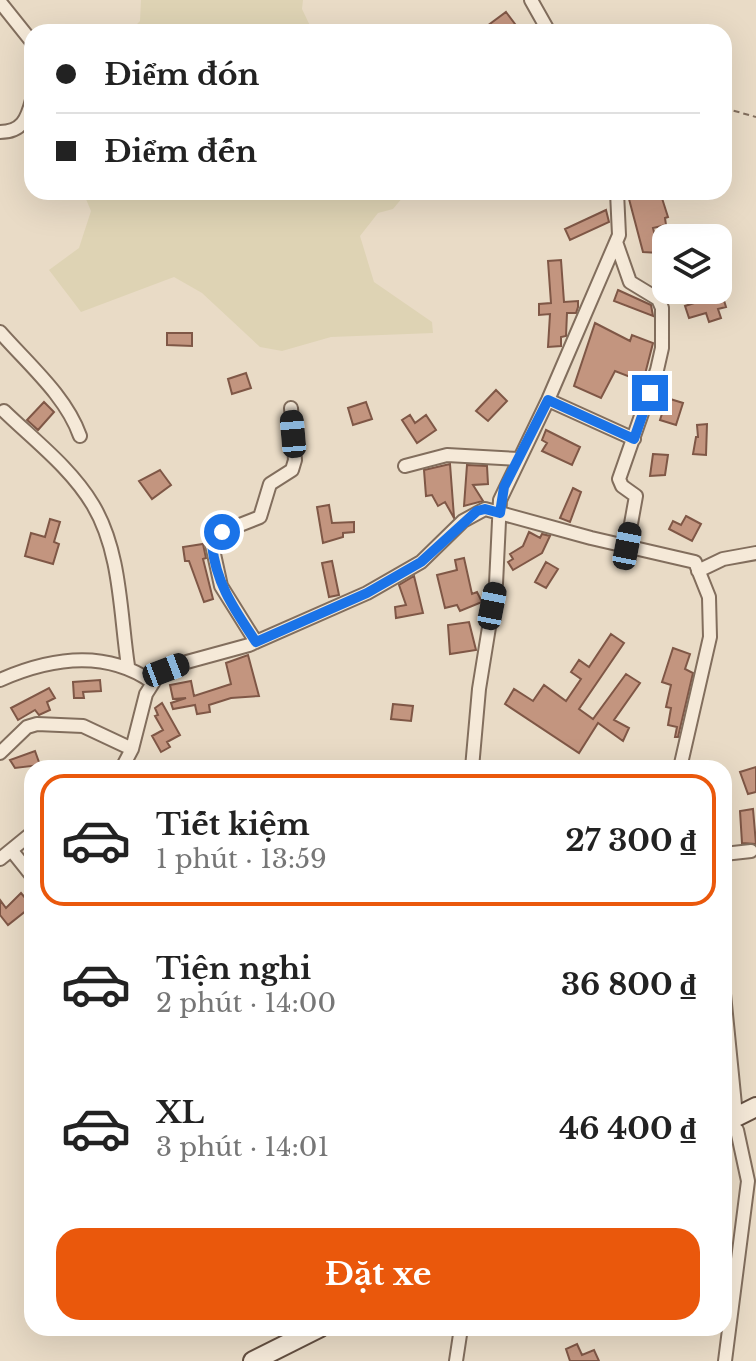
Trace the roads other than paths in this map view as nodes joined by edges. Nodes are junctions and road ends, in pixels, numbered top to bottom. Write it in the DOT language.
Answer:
graph roads {
  1 [pos="531,0"];
  2 [pos="0,2"];
  3 [pos="544,24"];
  4 [pos="24,32"];
  5 [pos="24,118"];
  6 [pos="0,132"];
  7 [pos="617,200"];
  8 [pos="616,242"];
  9 [pos="0,332"];
  10 [pos="548,400"];
  11 [pos="291,408"];
  12 [pos="4,411"];
  13 [pos="80,436"];
  14 [pos="634,439"];
  15 [pos="519,459"];
  16 [pos="405,466"];
  17 [pos="500,513"];
  18 [pos="627,546"];
  19 [pos="756,553"];
  20 [pos="698,571"];
  21 [pos="256,642"];
  22 [pos="128,666"];
  23 [pos="0,680"];
  24 [pos="152,682"];
  25 [pos="132,749"];
  26 [pos="0,753"];
  27 [pos="126,760"];
  28 [pos="473,760"];
  29 [pos="682,760"];
  30 [pos="24,840"];
  31 [pos="12,851"];
  32 [pos="751,851"];
  33 [pos="732,853"];
  34 [pos="0,859"];
  35 [pos="24,866"];
  36 [pos="732,1075"];
  37 [pos="735,1105"];
  38 [pos="756,1107"];
  39 [pos="732,1125"];
  40 [pos="732,1133"];
  41 [pos="732,1306"];
  42 [pos="303,1336"];
  43 [pos="460,1336"];
  44 [pos="728,1336"];
  45 [pos="253,1361"];
  46 [pos="456,1361"];
  47 [pos="725,1361"];
  1 -- 3 [label="street"];
  2 -- 4 [label="street"];
  5 -- 6 [label="street"];
  7 -- 8 [label="street"];
  8 -- 10 [label="street"];
  8 -- 14 [label="street"];
  9 -- 13 [label="street"];
  10 -- 14 [label="street"];
  10 -- 15 [label="street"];
  11 -- 21 [label="street"];
  12 -- 22 [label="street"];
  14 -- 18 [label="street"];
  15 -- 16 [label="street"];
  15 -- 17 [label="street"];
  17 -- 18 [label="street"];
  17 -- 21 [label="street"];
  17 -- 28 [label="street"];
  18 -- 20 [label="street"];
  19 -- 20 [label="street"];
  20 -- 29 [label="street"];
  21 -- 24 [label="street"];
  22 -- 23 [label="street"];
  22 -- 24 [label="street"];
  24 -- 25 [label="street"];
  25 -- 26 [label="street"];
  25 -- 27 [label="street"];
  30 -- 31 [label="street"];
  31 -- 34 [label="street"];
  31 -- 35 [label="street"];
  32 -- 33 [label="street"];
  36 -- 37 [label="street"];
  38 -- 39 [label="main road"];
  40 -- 41 [label="street"];
  42 -- 45 [label="main road"];
  43 -- 46 [label="street"];
  44 -- 47 [label="street"];
}
